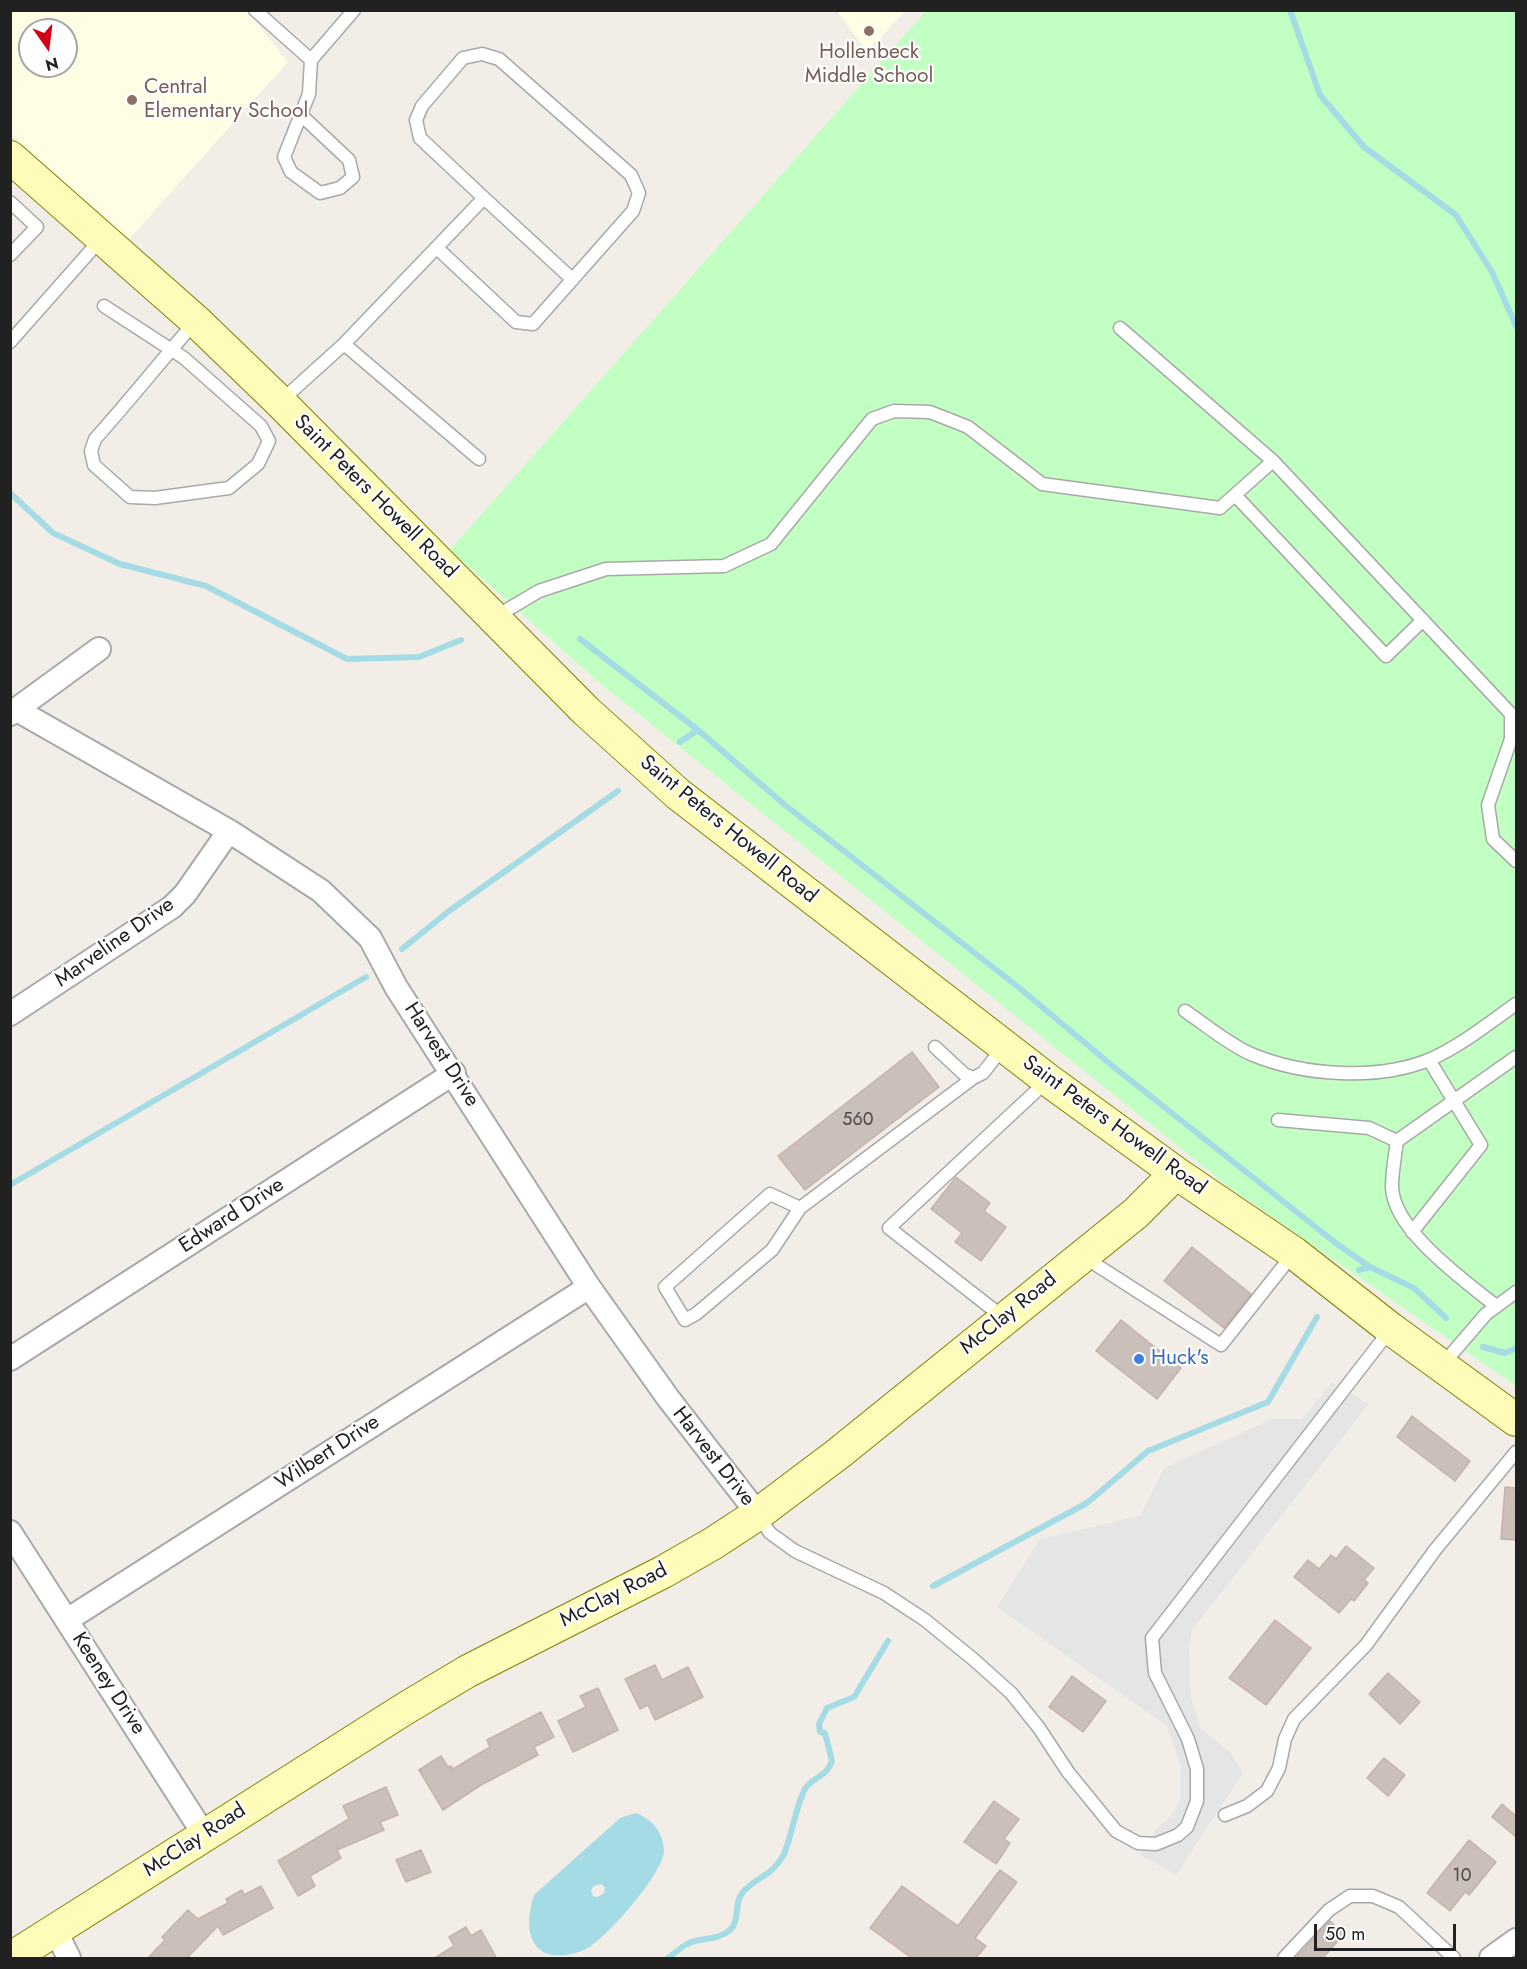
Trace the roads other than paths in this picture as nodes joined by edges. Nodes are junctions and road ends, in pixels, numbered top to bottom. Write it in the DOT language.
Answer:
graph roads {
  1 [pos="255,10"];
  2 [pos="354,10"];
  3 [pos="311,60"];
  4 [pos="300,114"];
  5 [pos="10,157"];
  6 [pos="483,198"];
  7 [pos="10,202"];
  8 [pos="102,238"];
  9 [pos="437,248"];
  10 [pos="10,255"];
  11 [pos="572,279"];
  12 [pos="104,306"];
  13 [pos="196,321"];
  14 [pos="1120,328"];
  15 [pos="10,342"];
  16 [pos="344,344"];
  17 [pos="170,351"];
  18 [pos="280,402"];
  19 [pos="479,459"];
  20 [pos="1273,461"];
  21 [pos="1235,495"];
  22 [pos="494,617"];
  23 [pos="1423,620"];
  24 [pos="99,649"];
  25 [pos="14,712"];
  26 [pos="228,831"];
  27 [pos="1516,861"];
  28 [pos="1516,1004"];
  29 [pos="1185,1011"];
  30 [pos="10,1014"];
  31 [pos="1005,1045"];
  32 [pos="935,1047"];
  33 [pos="1516,1057"];
  34 [pos="1430,1060"];
  35 [pos="454,1073"];
  36 [pos="973,1078"];
  37 [pos="1048,1080"];
  38 [pos="1454,1100"];
  39 [pos="1278,1120"];
  40 [pos="1397,1141"];
  41 [pos="1176,1173"];
  42 [pos="800,1208"];
  43 [pos="1412,1232"];
  44 [pos="1294,1253"];
  45 [pos="1082,1255"];
  46 [pos="589,1287"];
  47 [pos="1516,1292"];
  48 [pos="1496,1306"];
  49 [pos="1004,1318"];
  50 [pos="1391,1329"];
  51 [pos="10,1359"];
  52 [pos="1441,1366"];
  53 [pos="1512,1414"];
  54 [pos="1516,1452"];
  55 [pos="758,1514"];
  56 [pos="10,1532"];
  57 [pos="67,1620"];
  58 [pos="1225,1815"];
  59 [pos="205,1836"];
  60 [pos="55,1930"];
  61 [pos="1516,1940"];
  62 [pos="11,1959"];
  63 [pos="69,1959"];
  64 [pos="1284,1959"];
  65 [pos="1454,1959"];
  66 [pos="1491,1959"];
  1 -- 3 [label="lane"];
  2 -- 3 [label="lane"];
  3 -- 4 [label="lane"];
  4 -- 4 [label="lane"];
  5 -- 8 [label="main road, Saint Peters Howell Road"];
  6 -- 9 [label="lane"];
  6 -- 11 [label="lane"];
  6 -- 11 [label="lane"];
  7 -- 10 [label="lane"];
  8 -- 13 [label="main road, Saint Peters Howell Road"];
  8 -- 15 [label="lane"];
  9 -- 11 [label="lane"];
  9 -- 16 [label="lane"];
  12 -- 17 [label="lane"];
  13 -- 17 [label="lane"];
  13 -- 18 [label="main road, Saint Peters Howell Road"];
  14 -- 20 [label="lane"];
  16 -- 18 [label="lane"];
  16 -- 19 [label="lane"];
  17 -- 17 [label="lane"];
  18 -- 22 [label="main road, Saint Peters Howell Road"];
  20 -- 21 [label="lane"];
  20 -- 23 [label="lane"];
  21 -- 22 [label="lane"];
  21 -- 23 [label="lane"];
  22 -- 31 [label="main road, Saint Peters Howell Road"];
  23 -- 27 [label="lane"];
  24 -- 25 [label="street"];
  25 -- 26 [label="street, Harvest Drive"];
  26 -- 30 [label="street, Marveline Drive"];
  26 -- 35 [label="street, Harvest Drive"];
  28 -- 34 [label="lane"];
  29 -- 34 [label="lane"];
  31 -- 36 [label="lane"];
  31 -- 37 [label="main road, Saint Peters Howell Road"];
  32 -- 36 [label="lane"];
  33 -- 38 [label="lane"];
  34 -- 38 [label="lane"];
  35 -- 46 [label="street, Harvest Drive"];
  35 -- 51 [label="street, Edward Drive"];
  36 -- 42 [label="lane"];
  37 -- 41 [label="main road, Saint Peters Howell Road"];
  37 -- 49 [label="lane"];
  38 -- 40 [label="lane"];
  38 -- 43 [label="lane"];
  39 -- 40 [label="lane"];
  40 -- 43 [label="lane"];
  41 -- 44 [label="main road, Saint Peters Howell Road"];
  41 -- 45 [label="main road, McClay Road"];
  42 -- 42 [label="lane"];
  43 -- 48 [label="lane"];
  44 -- 45 [label="lane"];
  44 -- 50 [label="main road, Saint Peters Howell Road"];
  45 -- 49 [label="main road, McClay Road"];
  46 -- 55 [label="street, Harvest Drive"];
  46 -- 57 [label="street, Wilbert Drive"];
  47 -- 48 [label="lane"];
  48 -- 52 [label="lane"];
  49 -- 55 [label="main road, McClay Road"];
  50 -- 52 [label="main road, Saint Peters Howell Road"];
  50 -- 55 [label="lane"];
  52 -- 53 [label="main road, Saint Peters Howell Road"];
  54 -- 58 [label="lane"];
  55 -- 59 [label="main road, McClay Road"];
  56 -- 57 [label="street, Keeney Drive"];
  57 -- 59 [label="street, Keeney Drive"];
  59 -- 60 [label="main road, McClay Road"];
  60 -- 62 [label="main road, McClay Road"];
  60 -- 63 [label="street"];
  61 -- 66 [label="street"];
  64 -- 65 [label="lane"];
}
